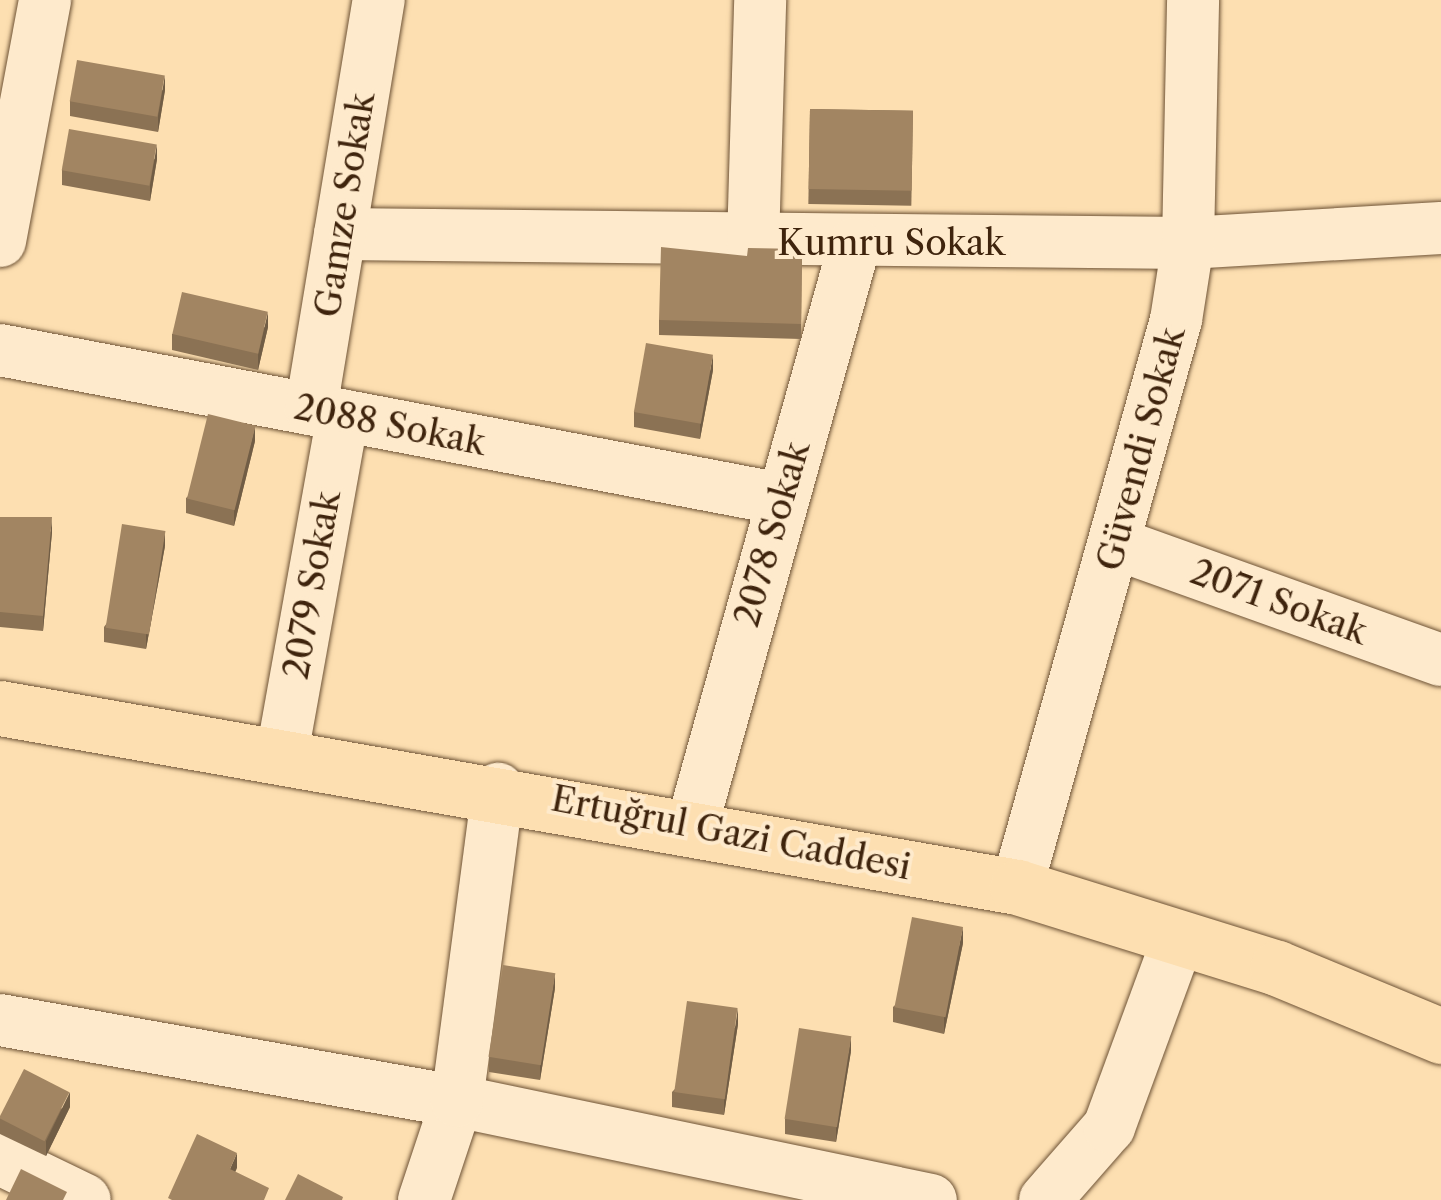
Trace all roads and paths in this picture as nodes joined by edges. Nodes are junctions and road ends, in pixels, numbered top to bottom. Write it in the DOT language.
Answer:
graph roads {
  1 [pos="45,0"];
  2 [pos="379,0"];
  3 [pos="760,0"];
  4 [pos="1193,0"];
  5 [pos="1441,228"];
  6 [pos="340,234"];
  7 [pos="0,241"];
  8 [pos="855,242"];
  9 [pos="753,243"];
  10 [pos="1188,243"];
  11 [pos="0,350"];
  12 [pos="327,412"];
  13 [pos="780,500"];
  14 [pos="1117,544"];
  15 [pos="1441,660"];
  16 [pos="0,708"];
  17 [pos="282,754"];
  18 [pos="498,789"];
  19 [pos="692,826"];
  20 [pos="1017,887"];
  21 [pos="1178,938"];
  22 [pos="0,1020"];
  23 [pos="1441,1036"];
  24 [pos="457,1101"];
  25 [pos="0,1159"];
  26 [pos="85,1200"];
  27 [pos="424,1200"];
  28 [pos="931,1200"];
  29 [pos="1045,1200"];
  1 -- 7 [label="street"];
  2 -- 6 [label="street, Gamze Sokak"];
  3 -- 9 [label="street"];
  4 -- 10 [label="street, Güvendi Sokak"];
  5 -- 10 [label="street, Kumru Sokak"];
  6 -- 9 [label="street, Kumru Sokak"];
  6 -- 12 [label="street, Gamze Sokak"];
  8 -- 9 [label="street, Kumru Sokak"];
  8 -- 10 [label="street, Kumru Sokak"];
  8 -- 13 [label="street, 2078 Sokak"];
  10 -- 14 [label="street, Güvendi Sokak"];
  11 -- 12 [label="street, 2088 Sokak"];
  12 -- 13 [label="street, 2088 Sokak"];
  12 -- 17 [label="street, 2079 Sokak"];
  13 -- 19 [label="street, 2078 Sokak"];
  14 -- 15 [label="street, 2071 Sokak"];
  14 -- 20 [label="street, Güvendi Sokak"];
  16 -- 17 [label="main road, Ertuğrul Gazi Caddesi"];
  17 -- 18 [label="main road, Ertuğrul Gazi Caddesi"];
  18 -- 19 [label="main road, Ertuğrul Gazi Caddesi"];
  18 -- 24 [label="street"];
  19 -- 20 [label="main road, Ertuğrul Gazi Caddesi"];
  20 -- 21 [label="main road, Ertuğrul Gazi Caddesi"];
  21 -- 23 [label="main road, Ertuğrul Gazi Caddesi"];
  21 -- 29 [label="street"];
  22 -- 24 [label="street"];
  24 -- 27 [label="street"];
  24 -- 28 [label="street"];
  25 -- 26 [label="street"];
}
